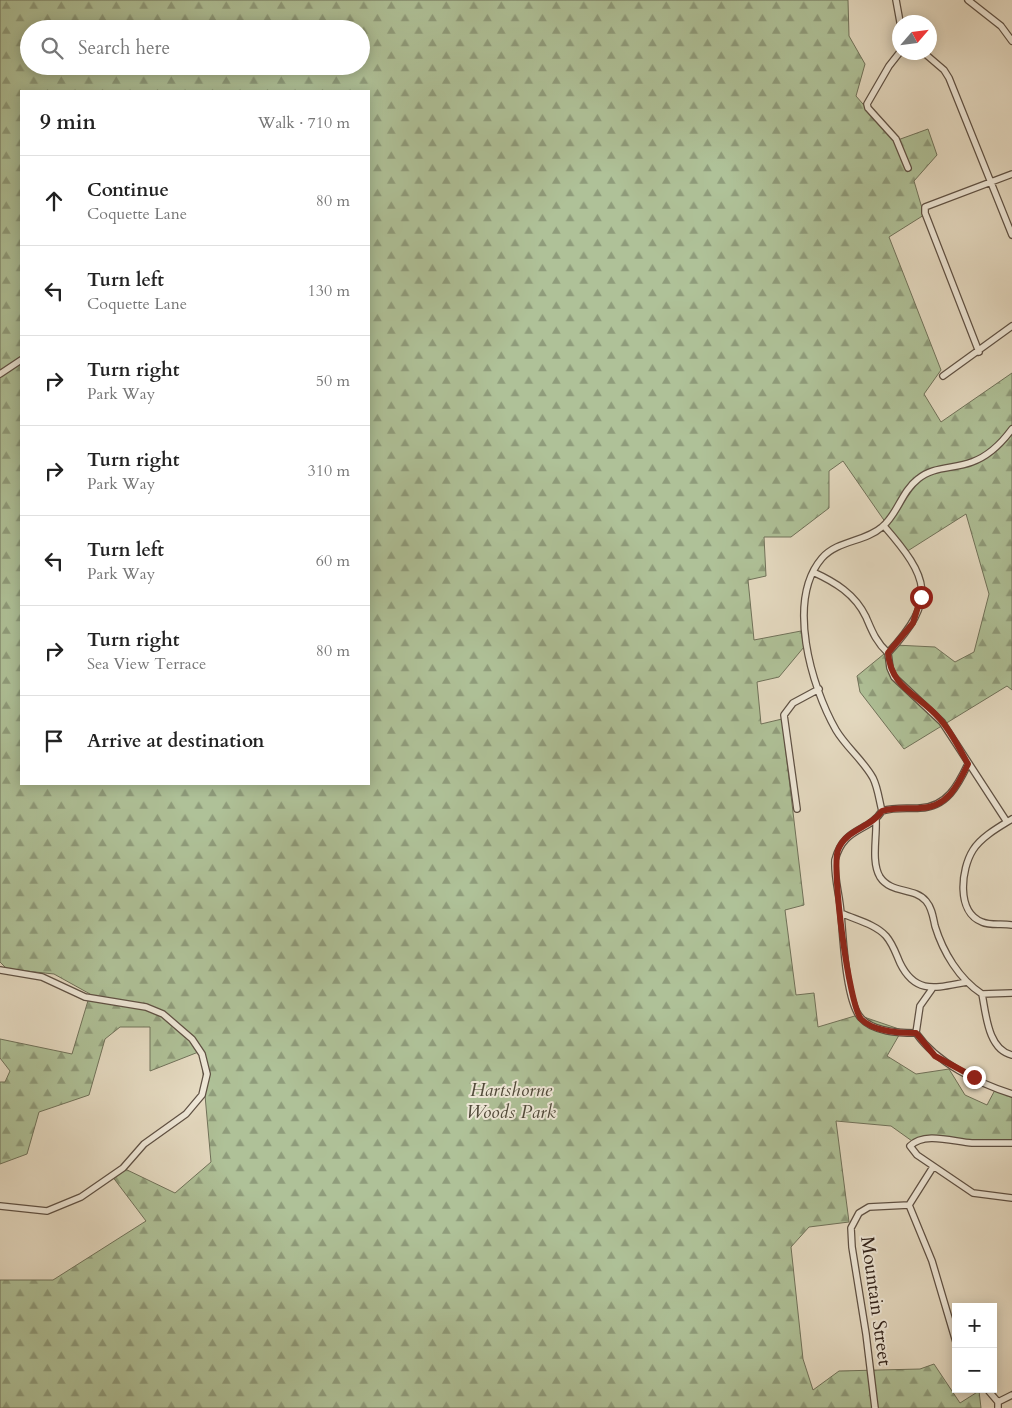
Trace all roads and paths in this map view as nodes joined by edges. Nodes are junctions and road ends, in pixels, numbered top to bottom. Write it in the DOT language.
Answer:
graph roads {
  1 [pos="896,0"];
  2 [pos="968,0"];
  3 [pos="899,15"];
  4 [pos="1012,41"];
  5 [pos="894,60"];
  6 [pos="932,60"];
  7 [pos="908,168"];
  8 [pos="1012,174"];
  9 [pos="990,182"];
  10 [pos="1012,235"];
  11 [pos="1012,326"];
  12 [pos="979,352"];
  13 [pos="20,361"];
  14 [pos="0,374"];
  15 [pos="943,376"];
  16 [pos="1012,429"];
  17 [pos="884,526"];
  18 [pos="813,572"];
  19 [pos="888,653"];
  20 [pos="819,689"];
  21 [pos="968,764"];
  22 [pos="797,809"];
  23 [pos="882,811"];
  24 [pos="1010,820"];
  25 [pos="876,822"];
  26 [pos="841,913"];
  27 [pos="1012,925"];
  28 [pos="0,970"];
  29 [pos="966,982"];
  30 [pos="932,989"];
  31 [pos="1012,993"];
  32 [pos="982,994"];
  33 [pos="916,1033"];
  34 [pos="1012,1055"];
  35 [pos="1012,1094"];
  36 [pos="1012,1143"];
  37 [pos="933,1167"];
  38 [pos="1012,1198"];
  39 [pos="0,1206"];
  40 [pos="910,1206"];
  41 [pos="952,1328"];
  42 [pos="990,1393"];
  43 [pos="1012,1395"];
  44 [pos="998,1405"];
  45 [pos="875,1408"];
  1 -- 3 [label="street"];
  2 -- 4 [label="street"];
  5 -- 7 [label="street"];
  6 -- 9 [label="street"];
  8 -- 9 [label="street"];
  9 -- 10 [label="street"];
  9 -- 12 [label="street"];
  11 -- 12 [label="street"];
  12 -- 15 [label="street"];
  13 -- 14 [label="street"];
  16 -- 17 [label="street"];
  17 -- 18 [label="street"];
  17 -- 19 [label="street"];
  18 -- 19 [label="street"];
  18 -- 20 [label="street"];
  19 -- 21 [label="street"];
  20 -- 22 [label="street"];
  20 -- 23 [label="street"];
  21 -- 23 [label="street"];
  21 -- 24 [label="street"];
  23 -- 25 [label="street"];
  24 -- 27 [label="street"];
  25 -- 26 [label="street"];
  25 -- 29 [label="street"];
  26 -- 30 [label="street"];
  26 -- 33 [label="street"];
  28 -- 39 [label="street"];
  29 -- 30 [label="street"];
  29 -- 32 [label="street"];
  30 -- 33 [label="street"];
  31 -- 32 [label="street"];
  32 -- 34 [label="street"];
  33 -- 35 [label="street"];
  36 -- 37 [label="street"];
  37 -- 38 [label="street"];
  37 -- 40 [label="street"];
  40 -- 41 [label="street"];
  40 -- 45 [label="street, Mountain Street"];
  42 -- 44 [label="street"];
  43 -- 44 [label="street"];
}
